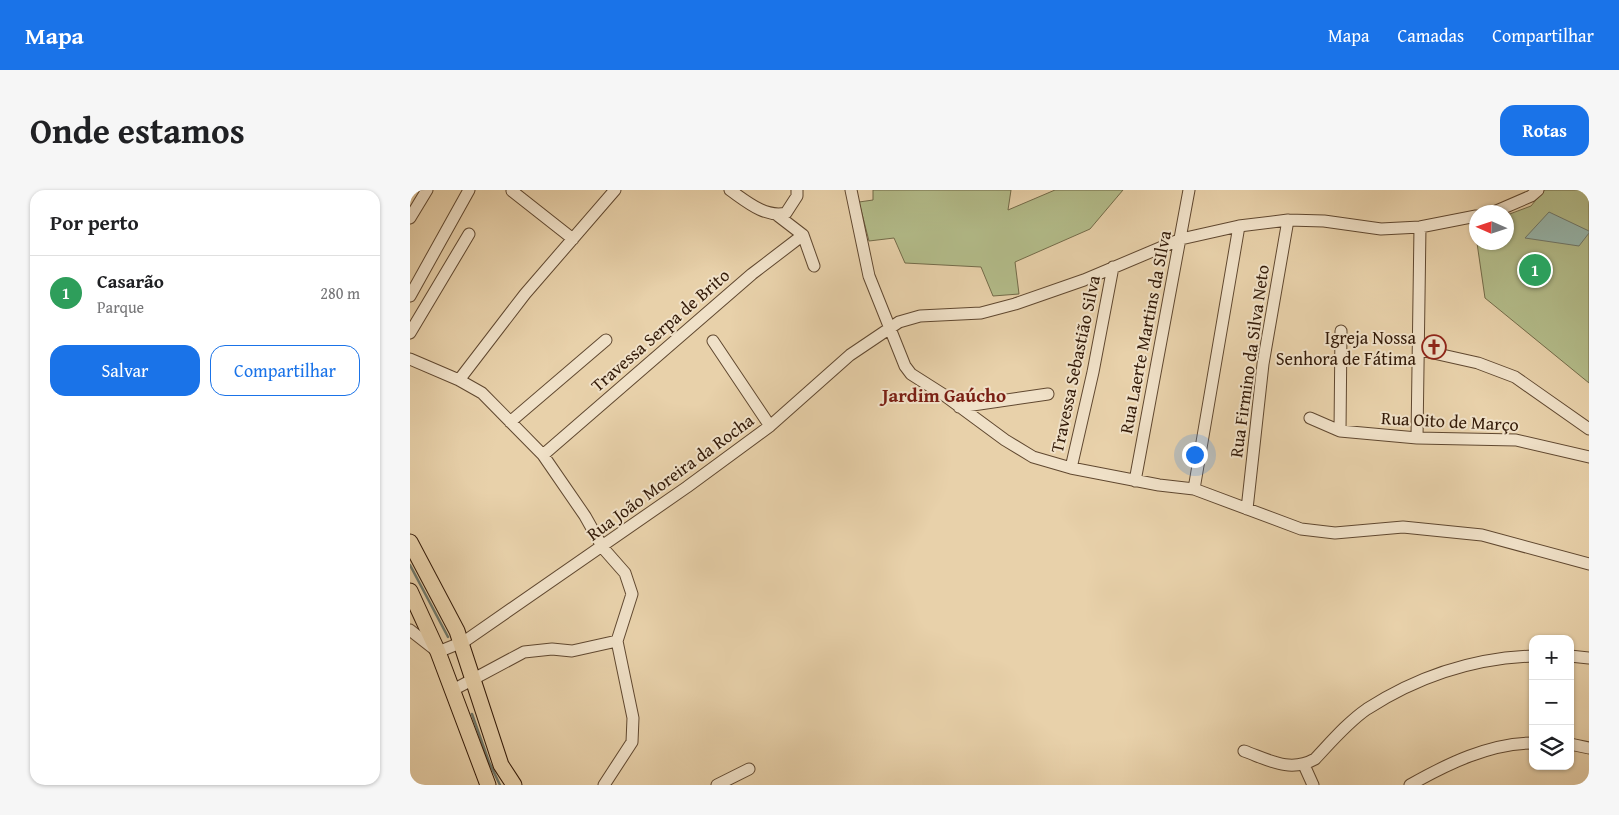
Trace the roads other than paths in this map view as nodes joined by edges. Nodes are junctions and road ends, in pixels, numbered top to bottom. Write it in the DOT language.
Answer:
graph roads {
  1 [pos="427,190"];
  2 [pos="469,190"];
  3 [pos="615,190"];
  4 [pos="730,190"];
  5 [pos="798,190"];
  6 [pos="851,190"];
  7 [pos="1189,190"];
  8 [pos="1538,190"];
  9 [pos="512,191"];
  10 [pos="1510,205"];
  11 [pos="781,214"];
  12 [pos="1469,217"];
  13 [pos="410,218"];
  14 [pos="1288,220"];
  15 [pos="1239,226"];
  16 [pos="1420,227"];
  17 [pos="469,234"];
  18 [pos="803,235"];
  19 [pos="573,239"];
  20 [pos="1181,239"];
  21 [pos="814,266"];
  22 [pos="1113,267"];
  23 [pos="410,296"];
  24 [pos="889,327"];
  25 [pos="1341,331"];
  26 [pos="410,334"];
  27 [pos="606,340"];
  28 [pos="713,341"];
  29 [pos="1420,350"];
  30 [pos="410,359"];
  31 [pos="459,380"];
  32 [pos="1048,394"];
  33 [pos="959,407"];
  34 [pos="1310,418"];
  35 [pos="510,422"];
  36 [pos="770,426"];
  37 [pos="1589,428"];
  38 [pos="1340,431"];
  39 [pos="1417,438"];
  40 [pos="543,455"];
  41 [pos="1589,457"];
  42 [pos="1071,468"];
  43 [pos="1135,481"];
  44 [pos="1194,489"];
  45 [pos="1246,509"];
  46 [pos="410,542"];
  47 [pos="603,548"];
  48 [pos="1589,564"];
  49 [pos="410,591"];
  50 [pos="410,630"];
  51 [pos="618,641"];
  52 [pos="462,642"];
  53 [pos="438,652"];
  54 [pos="1529,656"];
  55 [pos="1574,656"];
  56 [pos="1589,658"];
  57 [pos="474,679"];
  58 [pos="453,690"];
  59 [pos="1529,743"];
  60 [pos="1574,745"];
  61 [pos="1589,748"];
  62 [pos="1244,751"];
  63 [pos="1304,765"];
  64 [pos="749,769"];
  65 [pos="488,785"];
  66 [pos="514,785"];
  67 [pos="604,785"];
  68 [pos="717,785"];
  69 [pos="1313,785"];
  70 [pos="1410,785"];
  1 -- 13 [label="street"];
  2 -- 23 [label="street"];
  3 -- 19 [label="street"];
  4 -- 11 [label="street"];
  5 -- 11 [label="street"];
  6 -- 24 [label="street"];
  7 -- 20 [label="street, Rua Laerte Martins da SIlva"];
  8 -- 10 [label="street"];
  9 -- 19 [label="street"];
  11 -- 18 [label="street"];
  12 -- 16 [label="street, Rua João Moreira da Rocha"];
  14 -- 15 [label="street, Rua João Moreira da Rocha"];
  14 -- 16 [label="street, Rua João Moreira da Rocha"];
  14 -- 45 [label="street, Rua Firmino da Silva Neto"];
  15 -- 20 [label="street, Rua João Moreira da Rocha"];
  15 -- 44 [label="street"];
  16 -- 29 [label="street"];
  17 -- 26 [label="street"];
  18 -- 21 [label="street"];
  18 -- 40 [label="street, Travessa Serpa de Brito"];
  19 -- 31 [label="street"];
  20 -- 22 [label="street, Rua João Moreira da Rocha"];
  20 -- 43 [label="street, Rua Laerte Martins da SIlva"];
  22 -- 24 [label="street, Rua João Moreira da Rocha"];
  22 -- 42 [label="street, Travessa Sebastião Silva"];
  24 -- 33 [label="street"];
  24 -- 36 [label="street, Rua João Moreira da Rocha"];
  25 -- 38 [label="street"];
  27 -- 35 [label="street"];
  28 -- 36 [label="street"];
  29 -- 37 [label="street"];
  29 -- 39 [label="street"];
  30 -- 31 [label="street"];
  31 -- 35 [label="street"];
  32 -- 33 [label="street"];
  33 -- 42 [label="street"];
  34 -- 38 [label="street, Rua Oito de Março"];
  35 -- 40 [label="street"];
  36 -- 47 [label="street, Rua João Moreira da Rocha"];
  38 -- 39 [label="street, Rua Oito de Março"];
  39 -- 41 [label="street, Rua Oito de Março"];
  40 -- 47 [label="street"];
  42 -- 43 [label="street"];
  43 -- 44 [label="street"];
  44 -- 45 [label="street"];
  45 -- 48 [label="street"];
  46 -- 52 [label="main road"];
  47 -- 51 [label="street"];
  47 -- 52 [label="street, Rua João Moreira da Rocha"];
  49 -- 53 [label="main road"];
  50 -- 53 [label="street"];
  51 -- 57 [label="street"];
  51 -- 67 [label="street"];
  52 -- 53 [label="street, Rua João Moreira da Rocha"];
  52 -- 57 [label="main road"];
  53 -- 58 [label="main road"];
  54 -- 63 [label="street"];
  55 -- 56 [label="street"];
  57 -- 58 [label="street"];
  57 -- 66 [label="main road"];
  58 -- 65 [label="main road"];
  59 -- 70 [label="street"];
  60 -- 61 [label="street"];
  62 -- 63 [label="street"];
  63 -- 69 [label="street"];
  64 -- 68 [label="street"];
}
